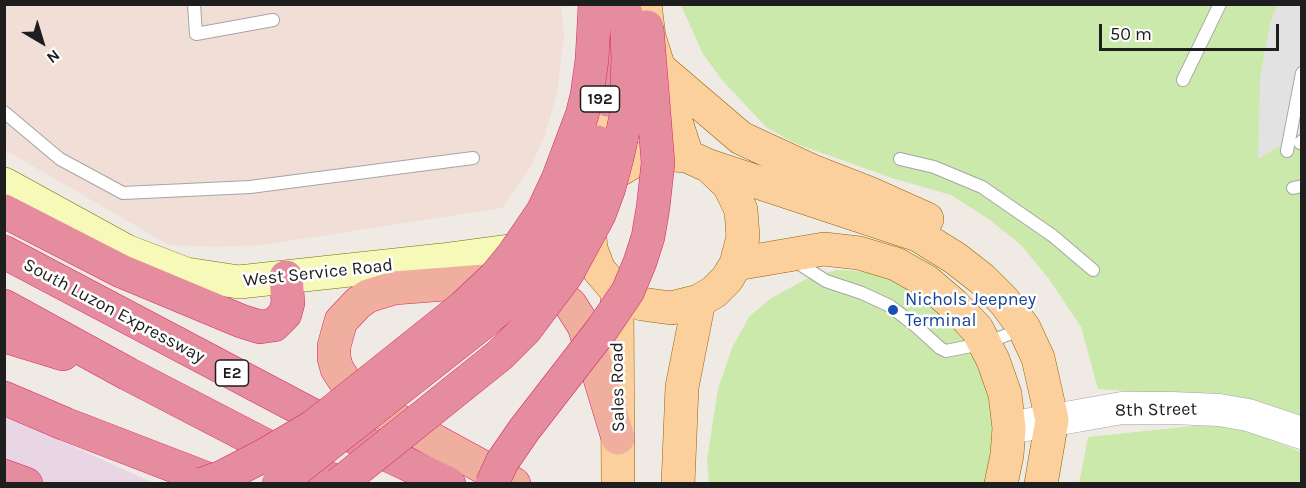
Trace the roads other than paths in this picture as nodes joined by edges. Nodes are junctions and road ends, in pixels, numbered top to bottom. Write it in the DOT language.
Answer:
graph roads {
  1 [pos="194,4"];
  2 [pos="595,4"];
  3 [pos="601,4"];
  4 [pos="611,4"];
  5 [pos="626,4"];
  6 [pos="645,4"];
  7 [pos="1220,4"];
  8 [pos="273,20"];
  9 [pos="601,66"];
  10 [pos="658,68"];
  11 [pos="1302,73"];
  12 [pos="1183,80"];
  13 [pos="4,112"];
  14 [pos="1287,151"];
  15 [pos="473,158"];
  16 [pos="900,159"];
  17 [pos="698,161"];
  18 [pos="4,184"];
  19 [pos="598,194"];
  20 [pos="4,211"];
  21 [pos="589,227"];
  22 [pos="4,252"];
  23 [pos="474,256"];
  24 [pos="736,264"];
  25 [pos="514,267"];
  26 [pos="1093,270"];
  27 [pos="286,277"];
  28 [pos="982,279"];
  29 [pos="608,280"];
  30 [pos="699,301"];
  31 [pos="4,306"];
  32 [pos="1024,328"];
  33 [pos="4,336"];
  34 [pos="986,343"];
  35 [pos="128,374"];
  36 [pos="4,398"];
  37 [pos="1052,420"];
  38 [pos="1009,428"];
  39 [pos="1302,433"];
  40 [pos="618,438"];
  41 [pos="4,476"];
  42 [pos="26,483"];
  43 [pos="202,483"];
  44 [pos="221,483"];
  45 [pos="278,483"];
  46 [pos="339,483"];
  47 [pos="449,483"];
  48 [pos="492,483"];
  49 [pos="514,483"];
  50 [pos="618,483"];
  51 [pos="678,483"];
  52 [pos="1001,483"];
  53 [pos="1041,483"];
  1 -- 8 [label="lane"];
  2 -- 43 [label="highway, bridge"];
  3 -- 9 [label="main road, 192"];
  4 -- 45 [label="highway, bridge"];
  5 -- 46 [label="highway, bridge"];
  6 -- 10 [label="main road"];
  6 -- 48 [label="highway, bridge"];
  7 -- 12 [label="lane"];
  9 -- 19 [label="main road, 192"];
  9 -- 25 [label="main road"];
  10 -- 17 [label="main road"];
  10 -- 28 [label="main road"];
  11 -- 14 [label="lane"];
  13 -- 15 [label="lane"];
  16 -- 26 [label="lane"];
  17 -- 19 [label="main road, 192"];
  17 -- 24 [label="main road"];
  17 -- 28 [label="main road"];
  18 -- 27 [label="main road, West Service Road"];
  19 -- 21 [label="main road, 192"];
  20 -- 27 [label="highway"];
  21 -- 25 [label="main road"];
  21 -- 29 [label="main road, 192"];
  22 -- 47 [label="highway, South Luzon Expressway / E2"];
  23 -- 25 [label="highway"];
  23 -- 27 [label="main road, West Service Road"];
  24 -- 30 [label="main road"];
  24 -- 34 [label="main road"];
  25 -- 29 [label="main road"];
  25 -- 40 [label="highway"];
  25 -- 49 [label="highway"];
  28 -- 32 [label="main road"];
  29 -- 30 [label="main road"];
  29 -- 40 [label="main road, Sales Road"];
  30 -- 51 [label="main road"];
  31 -- 35 [label="highway"];
  32 -- 34 [label="lane"];
  32 -- 37 [label="main road"];
  33 -- 35 [label="highway"];
  34 -- 38 [label="main road"];
  35 -- 46 [label="highway"];
  36 -- 44 [label="highway"];
  37 -- 38 [label="street, 8th Street"];
  37 -- 39 [label="street, 8th Street"];
  37 -- 53 [label="main road"];
  38 -- 52 [label="main road"];
  40 -- 50 [label="main road, Sales Road"];
  41 -- 42 [label="highway"];
}
